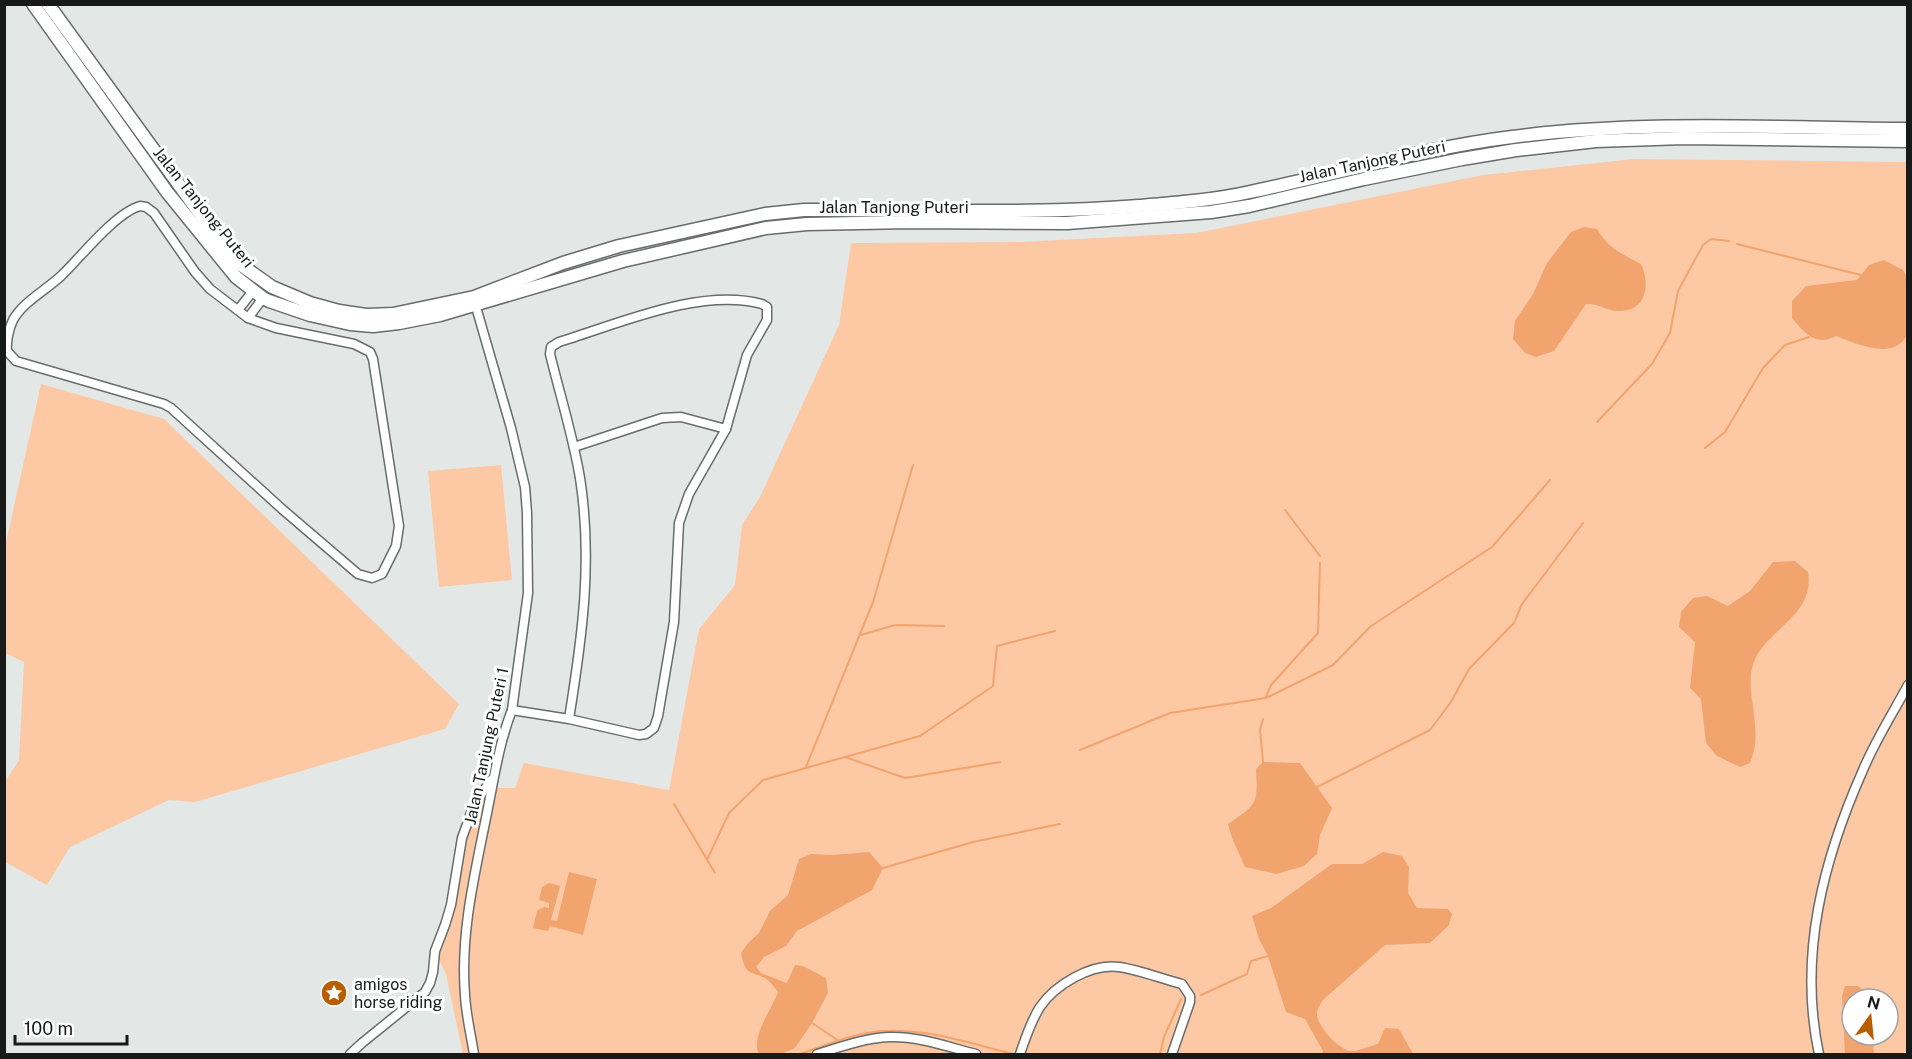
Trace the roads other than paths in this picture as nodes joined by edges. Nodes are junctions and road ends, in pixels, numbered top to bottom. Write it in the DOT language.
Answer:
graph roads {
  1 [pos="33,4"];
  2 [pos="48,4"];
  3 [pos="1908,129"];
  4 [pos="1513,136"];
  5 [pos="1908,141"];
  6 [pos="1515,150"];
  7 [pos="183,191"];
  8 [pos="177,206"];
  9 [pos="258,294"];
  10 [pos="474,301"];
  11 [pos="238,310"];
  12 [pos="339,311"];
  13 [pos="248,318"];
  14 [pos="350,324"];
  15 [pos="726,429"];
  16 [pos="574,447"];
  17 [pos="1908,685"];
  18 [pos="512,710"];
  19 [pos="568,719"];
  20 [pos="495,771"];
  21 [pos="350,1054"];
  22 [pos="474,1054"];
  23 [pos="817,1054"];
  24 [pos="976,1054"];
  25 [pos="1020,1054"];
  26 [pos="1172,1054"];
  27 [pos="1819,1054"];
  1 -- 8 [label="street, Jalan Tanjong Puteri"];
  2 -- 7 [label="street, Jalan Tanjong Puteri"];
  3 -- 4 [label="street, Jalan Tanjong Puteri"];
  4 -- 6 [label="street"];
  4 -- 10 [label="street, Jalan Tanjong Puteri"];
  5 -- 6 [label="street, Jalan Tanjong Puteri"];
  6 -- 10 [label="street, Jalan Tanjong Puteri"];
  7 -- 8 [label="street"];
  7 -- 12 [label="street, Jalan Tanjong Puteri"];
  8 -- 9 [label="street, Jalan Tanjong Puteri"];
  9 -- 11 [label="street"];
  9 -- 13 [label="street"];
  9 -- 14 [label="street, Jalan Tanjong Puteri"];
  10 -- 12 [label="street, Jalan Tanjong Puteri"];
  10 -- 14 [label="street, Jalan Tanjong Puteri"];
  10 -- 18 [label="street, Jalan Tanjung Puteri 1"];
  11 -- 13 [label="street"];
  11 -- 13 [label="street"];
  12 -- 14 [label="street"];
  15 -- 16 [label="street"];
  15 -- 16 [label="street"];
  15 -- 19 [label="street"];
  16 -- 19 [label="street"];
  17 -- 27 [label="street"];
  18 -- 19 [label="street"];
  18 -- 20 [label="street, Jalan Tanjung Puteri 1"];
  20 -- 21 [label="street"];
  20 -- 22 [label="street, Jalan Tanjung Puteri 1"];
  23 -- 24 [label="street"];
  25 -- 26 [label="street"];
}
